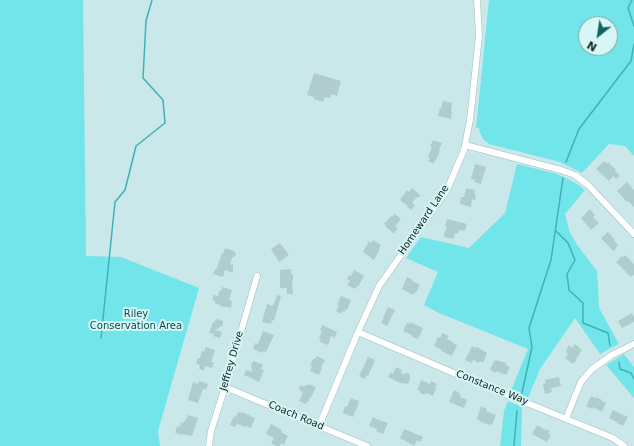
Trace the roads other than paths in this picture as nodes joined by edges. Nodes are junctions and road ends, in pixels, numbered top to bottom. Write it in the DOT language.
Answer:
graph roads {
  1 [pos="477,0"];
  2 [pos="465,145"];
  3 [pos="634,234"];
  4 [pos="257,276"];
  5 [pos="358,332"];
  6 [pos="634,344"];
  7 [pos="226,387"];
  8 [pos="566,419"];
  9 [pos="319,426"];
  10 [pos="210,446"];
  11 [pos="367,446"];
  12 [pos="624,446"];
  1 -- 2 [label="street, Homeward Lane"];
  2 -- 3 [label="street"];
  2 -- 5 [label="street, Homeward Lane"];
  4 -- 7 [label="street, Jeffrey Drive"];
  5 -- 8 [label="street, Constance Way"];
  5 -- 9 [label="street, Homeward Lane"];
  6 -- 8 [label="street"];
  7 -- 9 [label="street, Coach Road"];
  7 -- 10 [label="street, Jeffrey Drive"];
  8 -- 12 [label="street, Constance Way"];
  9 -- 11 [label="street, Coach Road"];
}
